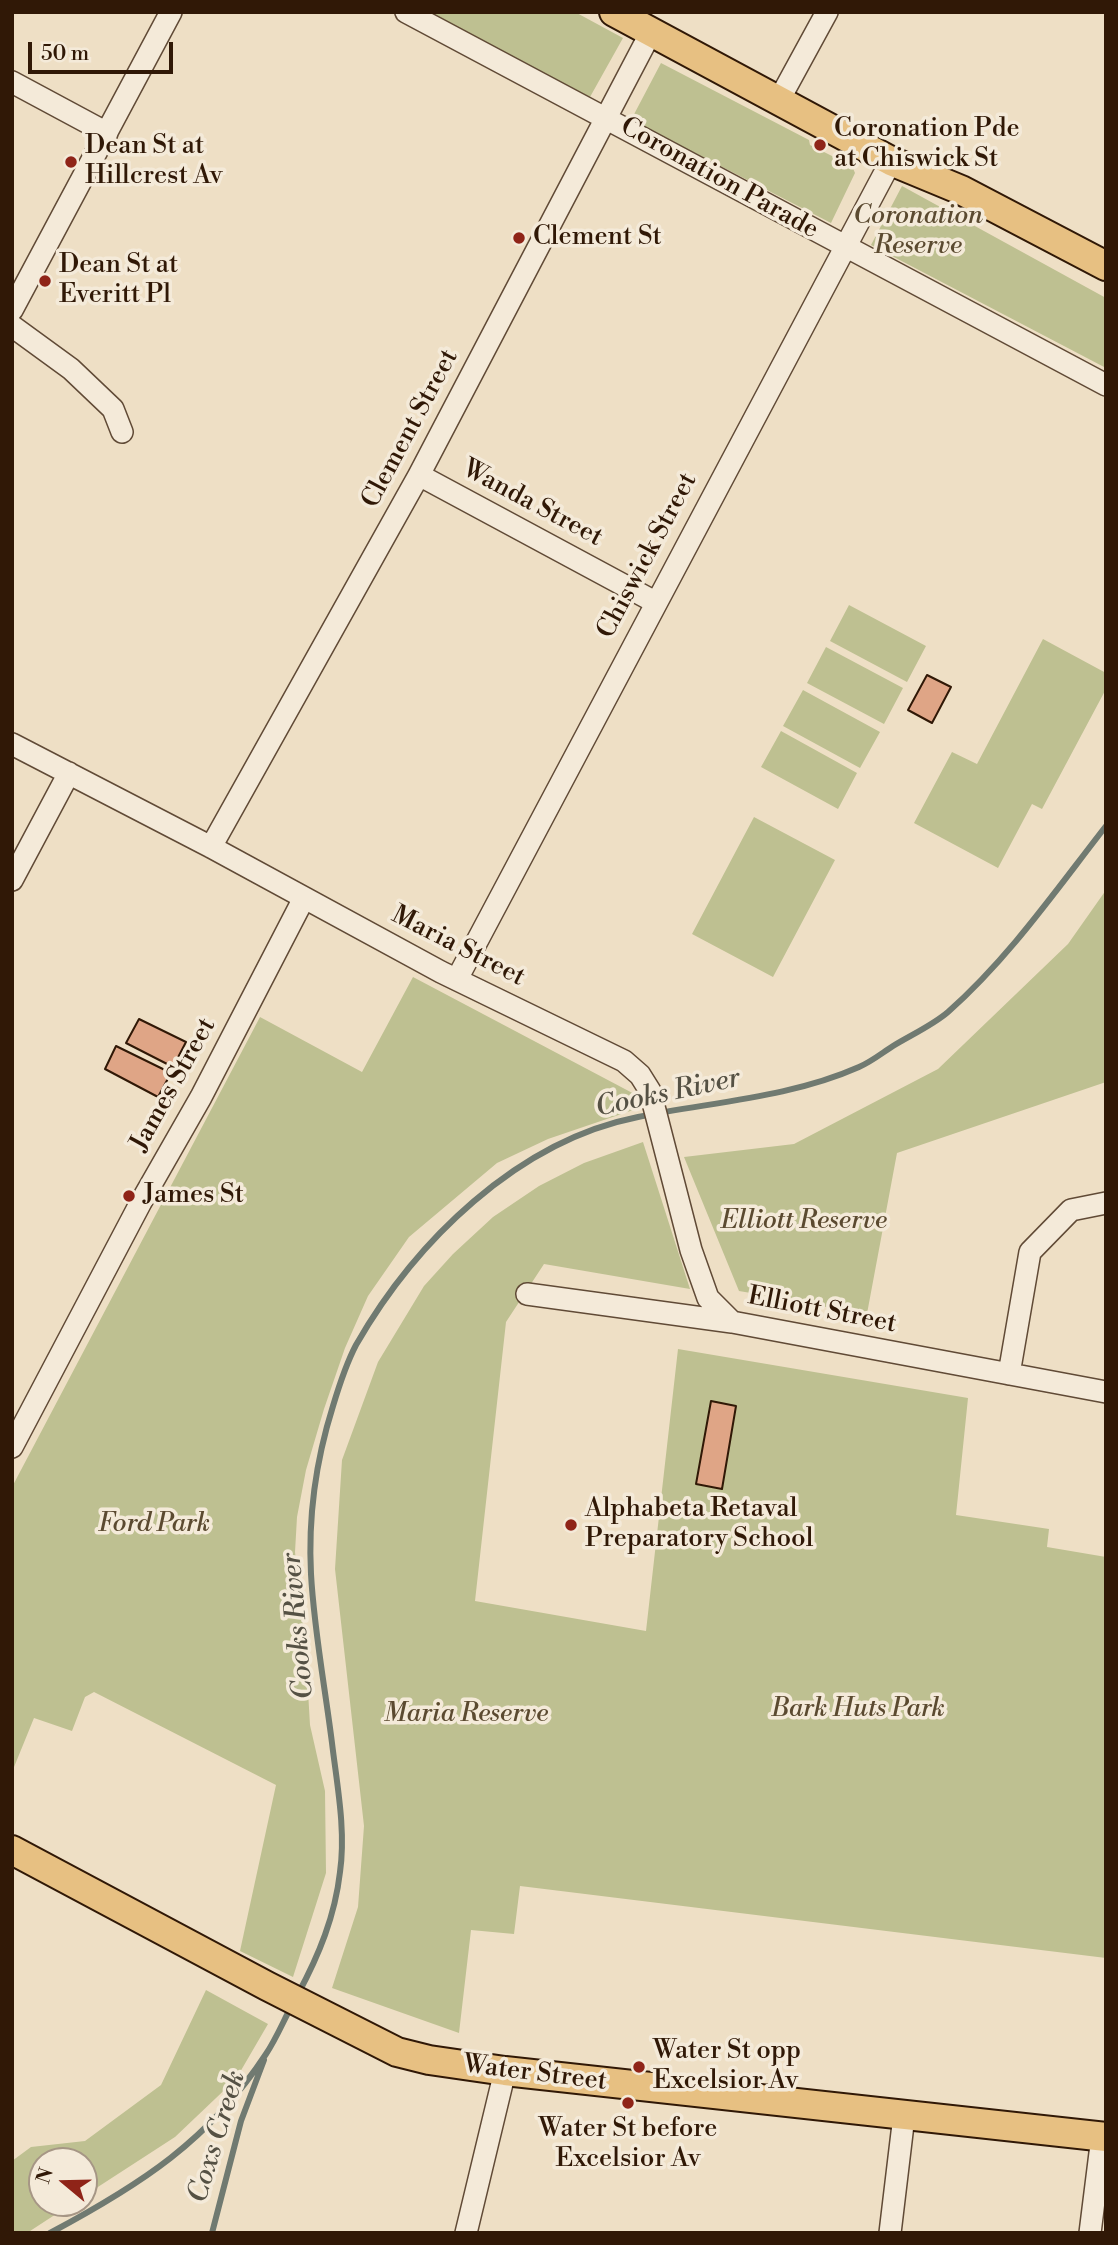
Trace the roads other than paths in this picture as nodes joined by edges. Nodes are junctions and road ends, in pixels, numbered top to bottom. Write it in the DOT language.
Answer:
graph roads {
  1 [pos="171,12"];
  2 [pos="406,12"];
  3 [pos="614,12"];
  4 [pos="827,12"];
  5 [pos="651,32"];
  6 [pos="12,82"];
  7 [pos="779,100"];
  8 [pos="606,118"];
  9 [pos="107,133"];
  10 [pos="891,161"];
  11 [pos="844,248"];
  12 [pos="1106,266"];
  13 [pos="1106,287"];
  14 [pos="12,310"];
  15 [pos="12,326"];
  16 [pos="1106,385"];
  17 [pos="122,432"];
  18 [pos="419,475"];
  19 [pos="655,602"];
  20 [pos="12,744"];
  21 [pos="69,773"];
  22 [pos="211,847"];
  23 [pos="12,880"];
  24 [pos="304,898"];
  25 [pos="457,979"];
  26 [pos="1106,1203"];
  27 [pos="527,1294"];
  28 [pos="732,1322"];
  29 [pos="1009,1374"];
  30 [pos="1106,1392"];
  31 [pos="12,1447"];
  32 [pos="12,1850"];
  33 [pos="505,2071"];
  34 [pos="904,2116"];
  35 [pos="1104,2137"];
  36 [pos="466,2233"];
  37 [pos="890,2233"];
  38 [pos="1090,2233"];
  1 -- 9 [label="street"];
  2 -- 8 [label="street, Coronation Parade"];
  3 -- 5 [label="main road"];
  4 -- 7 [label="street"];
  5 -- 7 [label="main road"];
  5 -- 8 [label="street, Clement Street"];
  6 -- 9 [label="street"];
  7 -- 10 [label="main road"];
  8 -- 11 [label="street, Coronation Parade"];
  8 -- 18 [label="street, Clement Street"];
  9 -- 14 [label="street"];
  10 -- 11 [label="street, Chiswick Street"];
  10 -- 12 [label="main road"];
  10 -- 13 [label="main road"];
  11 -- 16 [label="street, Coronation Parade"];
  11 -- 19 [label="street, Chiswick Street"];
  15 -- 17 [label="street"];
  18 -- 19 [label="street, Wanda Street"];
  18 -- 22 [label="street, Clement Street"];
  19 -- 25 [label="street, Chiswick Street"];
  20 -- 21 [label="street, Maria Street"];
  21 -- 22 [label="street, Maria Street"];
  21 -- 23 [label="street"];
  22 -- 24 [label="street, Maria Street"];
  24 -- 25 [label="street, Maria Street"];
  24 -- 31 [label="street, James Street"];
  25 -- 28 [label="street, Maria Street"];
  26 -- 29 [label="street"];
  27 -- 28 [label="street, Elliott Street"];
  28 -- 29 [label="street, Elliott Street"];
  29 -- 30 [label="street, Elliott Street"];
  32 -- 33 [label="main road, Water Street"];
  33 -- 34 [label="main road, Water Street"];
  33 -- 36 [label="street"];
  34 -- 35 [label="main road, Water Street"];
  34 -- 37 [label="street"];
  35 -- 38 [label="street"];
}
